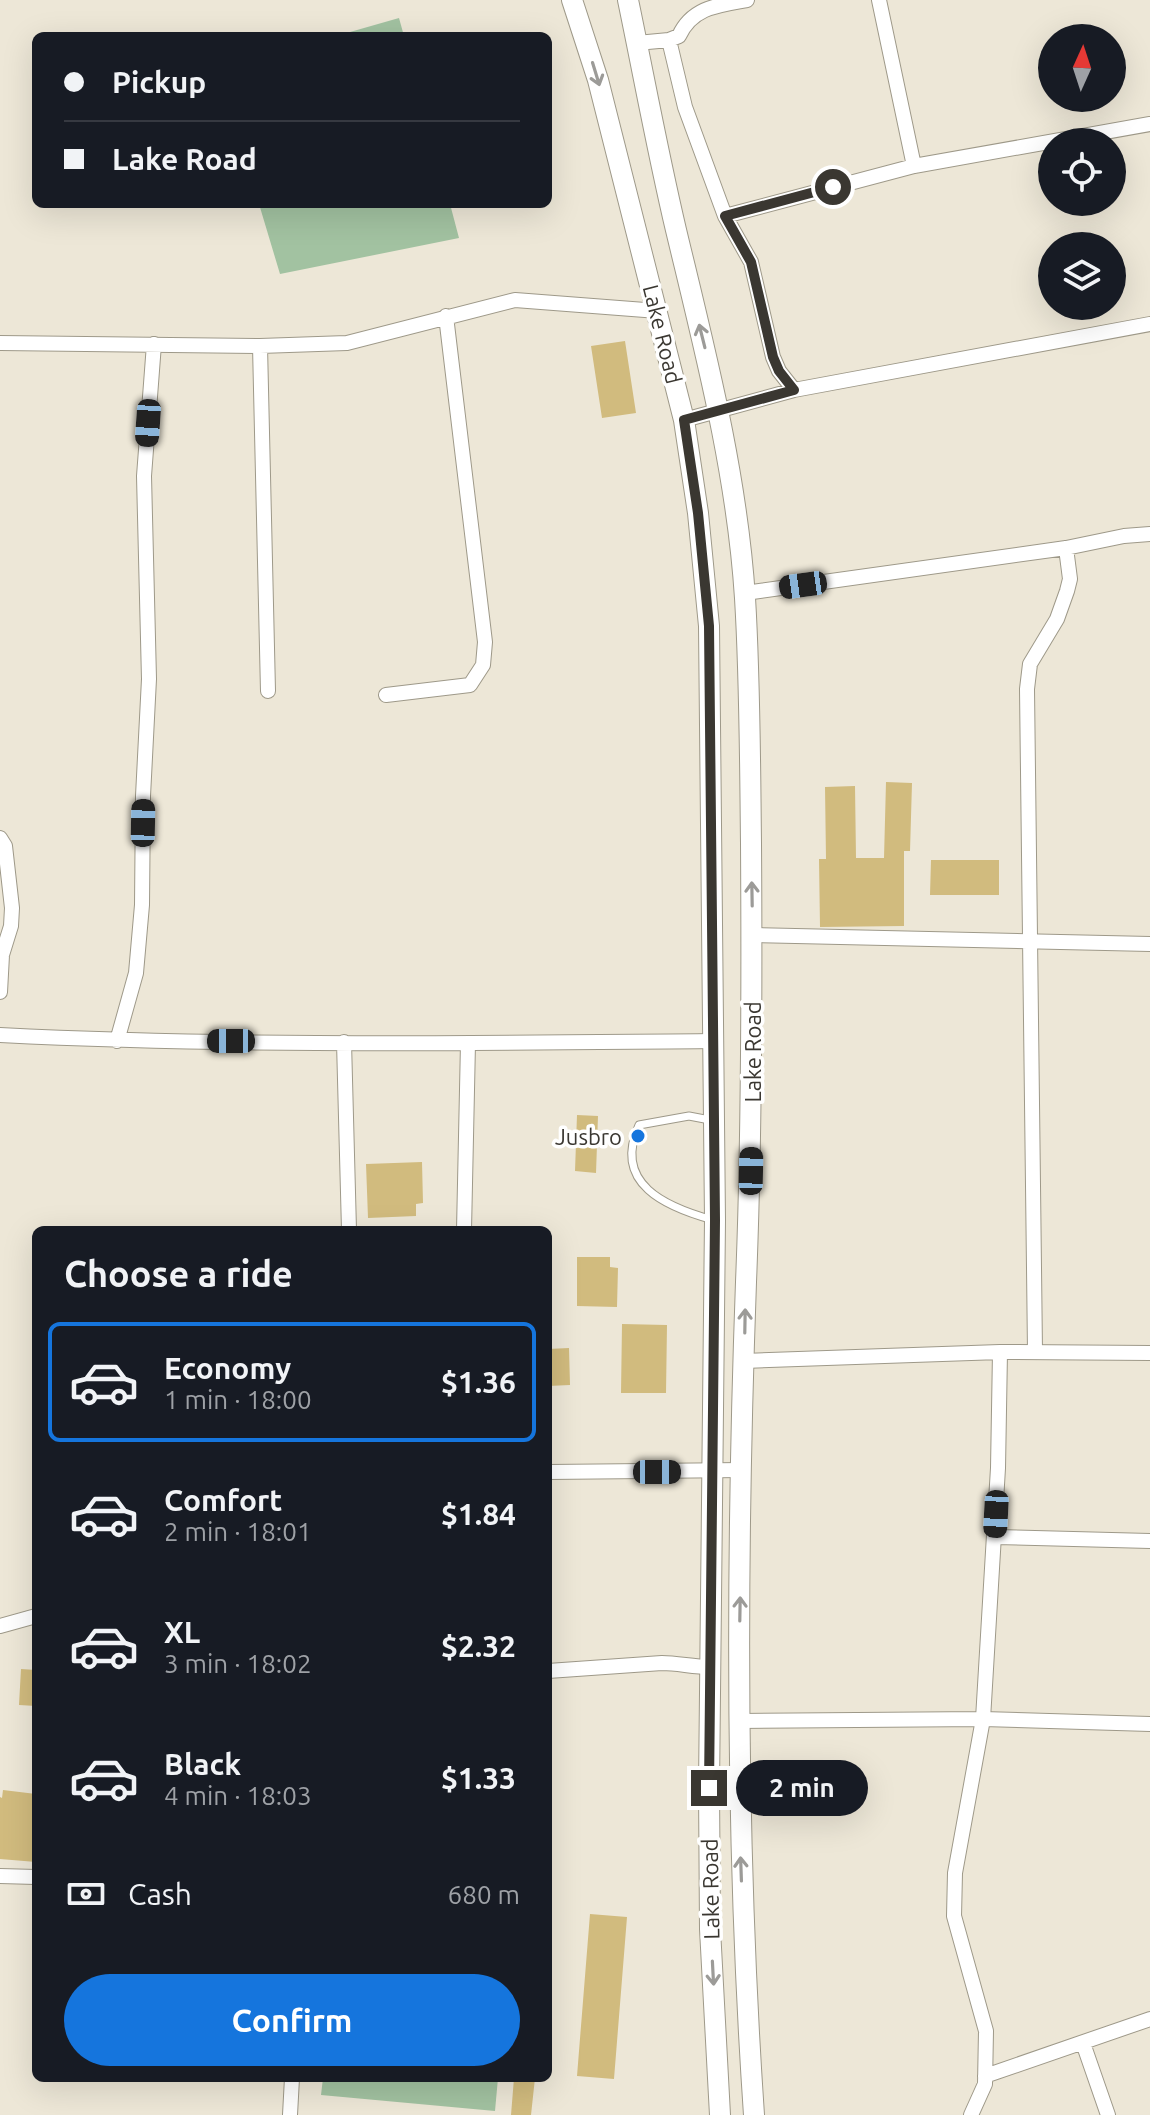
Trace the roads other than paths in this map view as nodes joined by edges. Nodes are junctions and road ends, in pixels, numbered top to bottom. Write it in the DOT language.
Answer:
graph roads {
  1 [pos="572,0"];
  2 [pos="628,0"];
  3 [pos="747,0"];
  4 [pos="879,0"];
  5 [pos="669,40"];
  6 [pos="637,43"];
  7 [pos="1150,124"];
  8 [pos="914,166"];
  9 [pos="725,216"];
  10 [pos="658,311"];
  11 [pos="446,316"];
  12 [pos="1150,324"];
  13 [pos="0,343"];
  14 [pos="154,344"];
  15 [pos="260,346"];
  16 [pos="794,390"];
  17 [pos="719,412"];
  18 [pos="684,420"];
  19 [pos="1150,534"];
  20 [pos="1066,548"];
  21 [pos="745,593"];
  22 [pos="268,691"];
  23 [pos="386,695"];
  24 [pos="0,838"];
  25 [pos="752,935"];
  26 [pos="1030,942"];
  27 [pos="1150,944"];
  28 [pos="0,992"];
  29 [pos="0,1035"];
  30 [pos="117,1041"];
  31 [pos="712,1041"];
  32 [pos="344,1042"];
  33 [pos="468,1043"];
  34 [pos="714,1120"];
  35 [pos="715,1220"];
  36 [pos="349,1226"];
  37 [pos="464,1226"];
  38 [pos="1035,1351"];
  39 [pos="1000,1352"];
  40 [pos="1150,1353"];
  41 [pos="744,1361"];
  42 [pos="743,1470"];
  43 [pos="552,1472"];
  44 [pos="712,1472"];
  45 [pos="995,1537"];
  46 [pos="1150,1541"];
  47 [pos="32,1617"];
  48 [pos="0,1626"];
  49 [pos="710,1667"];
  50 [pos="552,1671"];
  51 [pos="983,1719"];
  52 [pos="739,1721"];
  53 [pos="1150,1724"];
  54 [pos="0,1876"];
  55 [pos="32,1877"];
  56 [pos="1150,2019"];
  57 [pos="1083,2043"];
  58 [pos="985,2076"];
  59 [pos="292,2082"];
  60 [pos="290,2115"];
  61 [pos="720,2115"];
  62 [pos="754,2115"];
  63 [pos="971,2115"];
  64 [pos="1108,2115"];
  1 -- 10 [label="main road, Lake Road, one-way"];
  2 -- 6 [label="main road, Lake Road"];
  3 -- 5 [label="street"];
  4 -- 8 [label="street"];
  5 -- 6 [label="street"];
  5 -- 9 [label="street"];
  17 -- 6 [label="main road, Lake Road, one-way"];
  7 -- 8 [label="street"];
  8 -- 9 [label="street"];
  9 -- 16 [label="street"];
  10 -- 11 [label="street"];
  10 -- 18 [label="main road, Lake Road"];
  11 -- 15 [label="street"];
  11 -- 23 [label="street"];
  12 -- 16 [label="street"];
  13 -- 14 [label="street"];
  14 -- 15 [label="street"];
  14 -- 30 [label="street"];
  15 -- 22 [label="street"];
  16 -- 17 [label="street"];
  17 -- 18 [label="street"];
  17 -- 21 [label="main road, Lake Road"];
  18 -- 31 [label="main road, Lake Road"];
  19 -- 20 [label="street"];
  20 -- 21 [label="street"];
  20 -- 26 [label="street"];
  25 -- 21 [label="main road, Lake Road, one-way"];
  24 -- 28 [label="street"];
  25 -- 26 [label="street"];
  41 -- 25 [label="main road, Lake Road, one-way"];
  26 -- 27 [label="street"];
  26 -- 38 [label="street"];
  29 -- 30 [label="street"];
  30 -- 32 [label="street"];
  31 -- 33 [label="street"];
  31 -- 34 [label="main road, Lake Road"];
  32 -- 33 [label="street"];
  32 -- 36 [label="street"];
  33 -- 37 [label="street"];
  34 -- 35 [label="main road, Lake Road"];
  34 -- 35 [label="lane"];
  35 -- 44 [label="main road, Lake Road"];
  38 -- 39 [label="street"];
  38 -- 40 [label="street"];
  39 -- 41 [label="street"];
  39 -- 45 [label="street"];
  41 -- 42 [label="main road, Lake Road"];
  42 -- 44 [label="street"];
  52 -- 42 [label="main road, Lake Road, one-way"];
  43 -- 44 [label="street"];
  44 -- 49 [label="main road, Lake Road"];
  45 -- 46 [label="street"];
  45 -- 51 [label="street"];
  47 -- 48 [label="street"];
  49 -- 50 [label="street"];
  49 -- 61 [label="main road, Lake Road, one-way"];
  51 -- 52 [label="street"];
  51 -- 53 [label="street"];
  51 -- 58 [label="street"];
  62 -- 52 [label="main road, Lake Road, one-way"];
  54 -- 55 [label="street"];
  56 -- 57 [label="street"];
  57 -- 58 [label="street"];
  57 -- 64 [label="street"];
  58 -- 63 [label="street"];
  59 -- 60 [label="street"];
}
